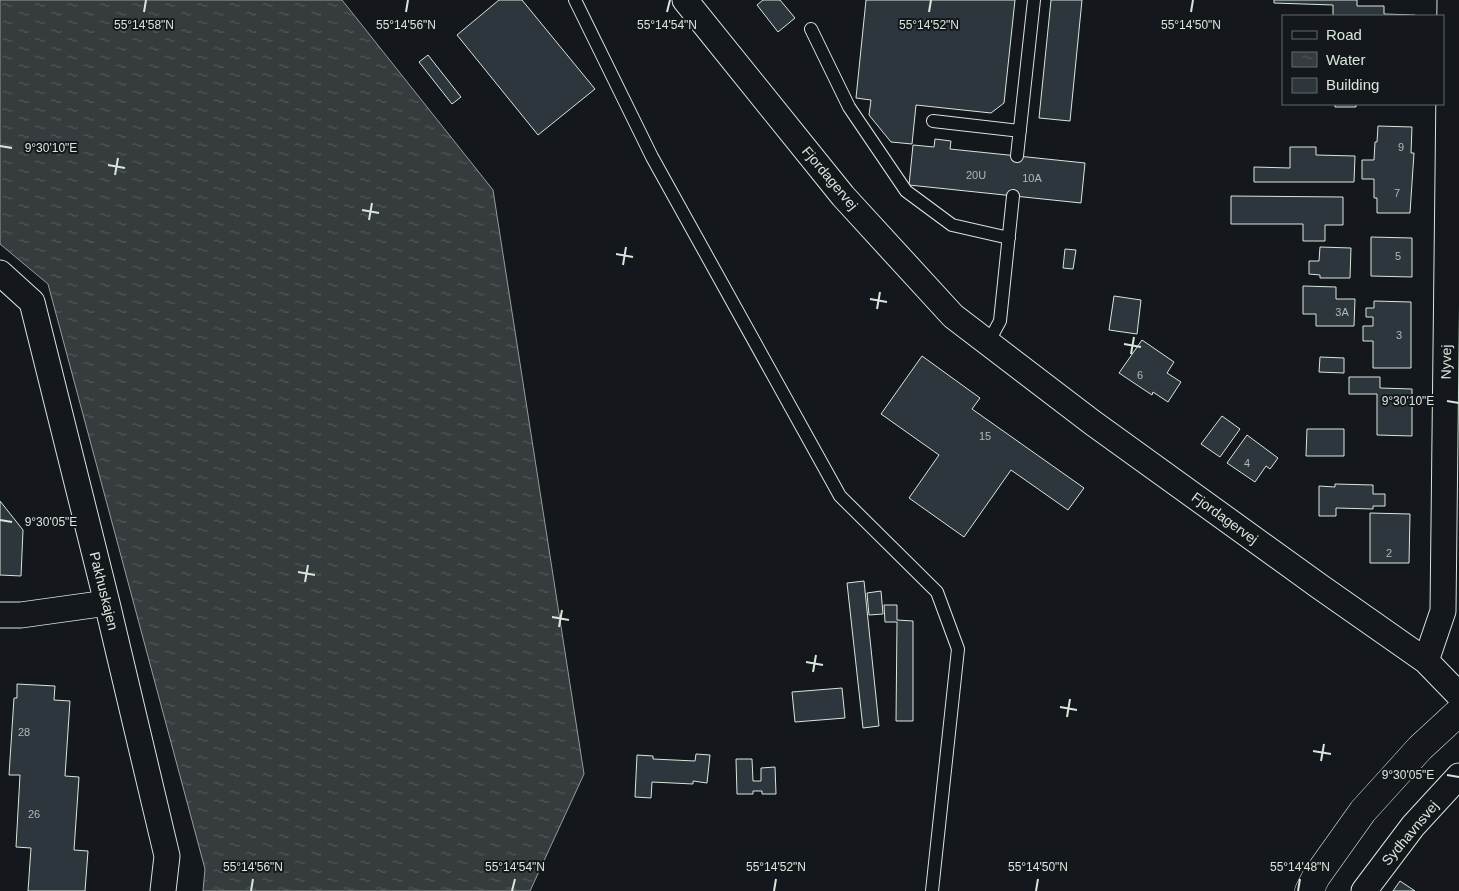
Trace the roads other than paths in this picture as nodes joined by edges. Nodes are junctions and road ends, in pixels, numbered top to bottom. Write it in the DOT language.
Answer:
graph roads {
  1 [pos="575,0"];
  2 [pos="685,0"];
  3 [pos="1034,0"];
  4 [pos="1450,0"];
  5 [pos="811,29"];
  6 [pos="934,121"];
  7 [pos="1020,131"];
  8 [pos="1017,156"];
  9 [pos="1013,196"];
  10 [pos="1009,238"];
  11 [pos="2,274"];
  12 [pos="1453,286"];
  13 [pos="988,343"];
  14 [pos="107,604"];
  15 [pos="0,615"];
  16 [pos="1426,661"];
  17 [pos="1459,695"];
  18 [pos="1459,712"];
  19 [pos="1459,776"];
  20 [pos="164,891"];
  21 [pos="932,891"];
  22 [pos="1308,891"];
  23 [pos="1364,891"];
  1 -- 21 [label="lane"];
  2 -- 13 [label="street, Fjordagervej"];
  3 -- 7 [label="lane"];
  4 -- 12 [label="street, Nyvej"];
  5 -- 10 [label="lane"];
  6 -- 7 [label="lane"];
  7 -- 8 [label="lane"];
  9 -- 10 [label="lane"];
  10 -- 13 [label="lane"];
  11 -- 14 [label="street, Pakhuskajen"];
  12 -- 16 [label="street, Nyvej"];
  13 -- 16 [label="street, Fjordagervej"];
  14 -- 15 [label="street"];
  14 -- 20 [label="street, Pakhuskajen"];
  16 -- 17 [label="street, Fjordagervej"];
  18 -- 22 [label="street"];
  19 -- 23 [label="street, Sydhavnsvej"];
}
